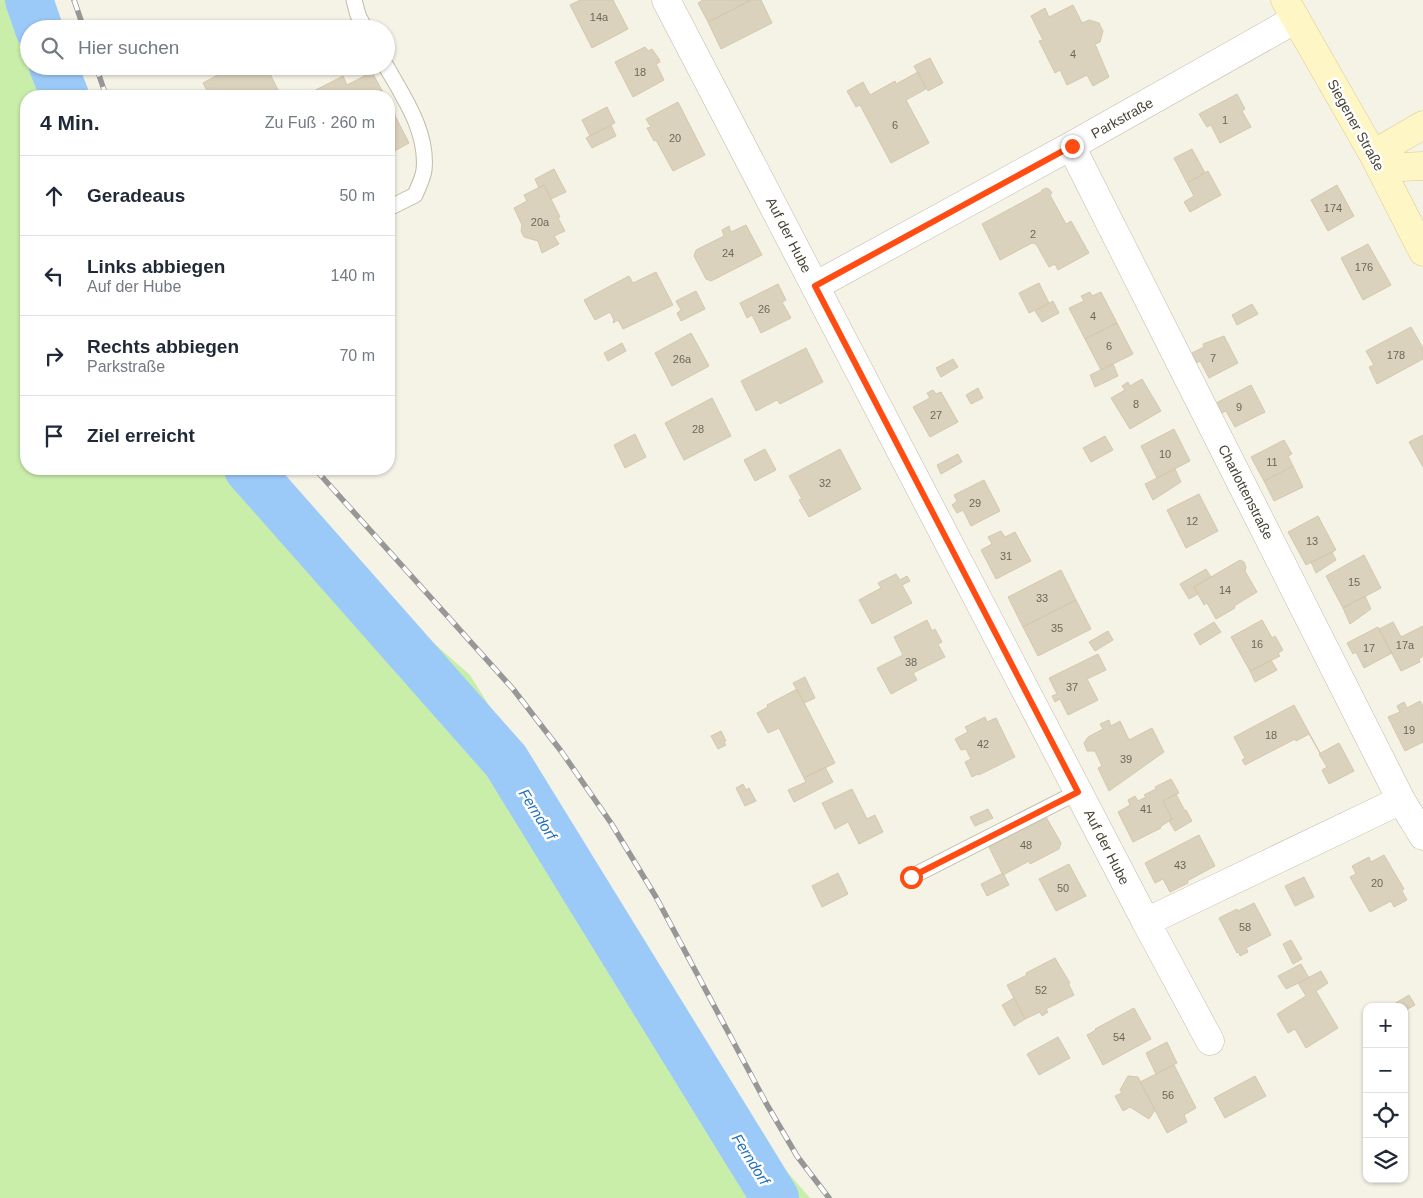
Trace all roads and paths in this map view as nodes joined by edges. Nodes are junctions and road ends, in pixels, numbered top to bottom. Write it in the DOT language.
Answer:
graph roads {
  1 [pos="354,0"];
  2 [pos="666,0"];
  3 [pos="1290,10"];
  4 [pos="360,20"];
  5 [pos="391,75"];
  6 [pos="1423,125"];
  7 [pos="1072,146"];
  8 [pos="1373,154"];
  9 [pos="1423,166"];
  10 [pos="395,205"];
  11 [pos="1423,252"];
  12 [pos="815,286"];
  13 [pos="1078,792"];
  14 [pos="1401,800"];
  15 [pos="1423,836"];
  16 [pos="911,877"];
  17 [pos="1146,922"];
  18 [pos="1210,1041"];
  1 -- 4 [label="lane"];
  2 -- 12 [label="street, Auf der Hube"];
  3 -- 7 [label="street, Parkstraße"];
  3 -- 8 [label="main road, Siegener Straße"];
  5 -- 10 [label="lane"];
  6 -- 8 [label="main road"];
  7 -- 12 [label="street, Parkstraße"];
  7 -- 14 [label="street, Charlottenstraße"];
  8 -- 9 [label="main road"];
  8 -- 11 [label="main road, Siegener Straße"];
  12 -- 13 [label="street, Auf der Hube"];
  13 -- 16 [label="lane"];
  13 -- 17 [label="street, Auf der Hube"];
  14 -- 15 [label="street, Charlottenstraße"];
  14 -- 17 [label="street"];
  17 -- 18 [label="street, Auf der Hube"];
}
